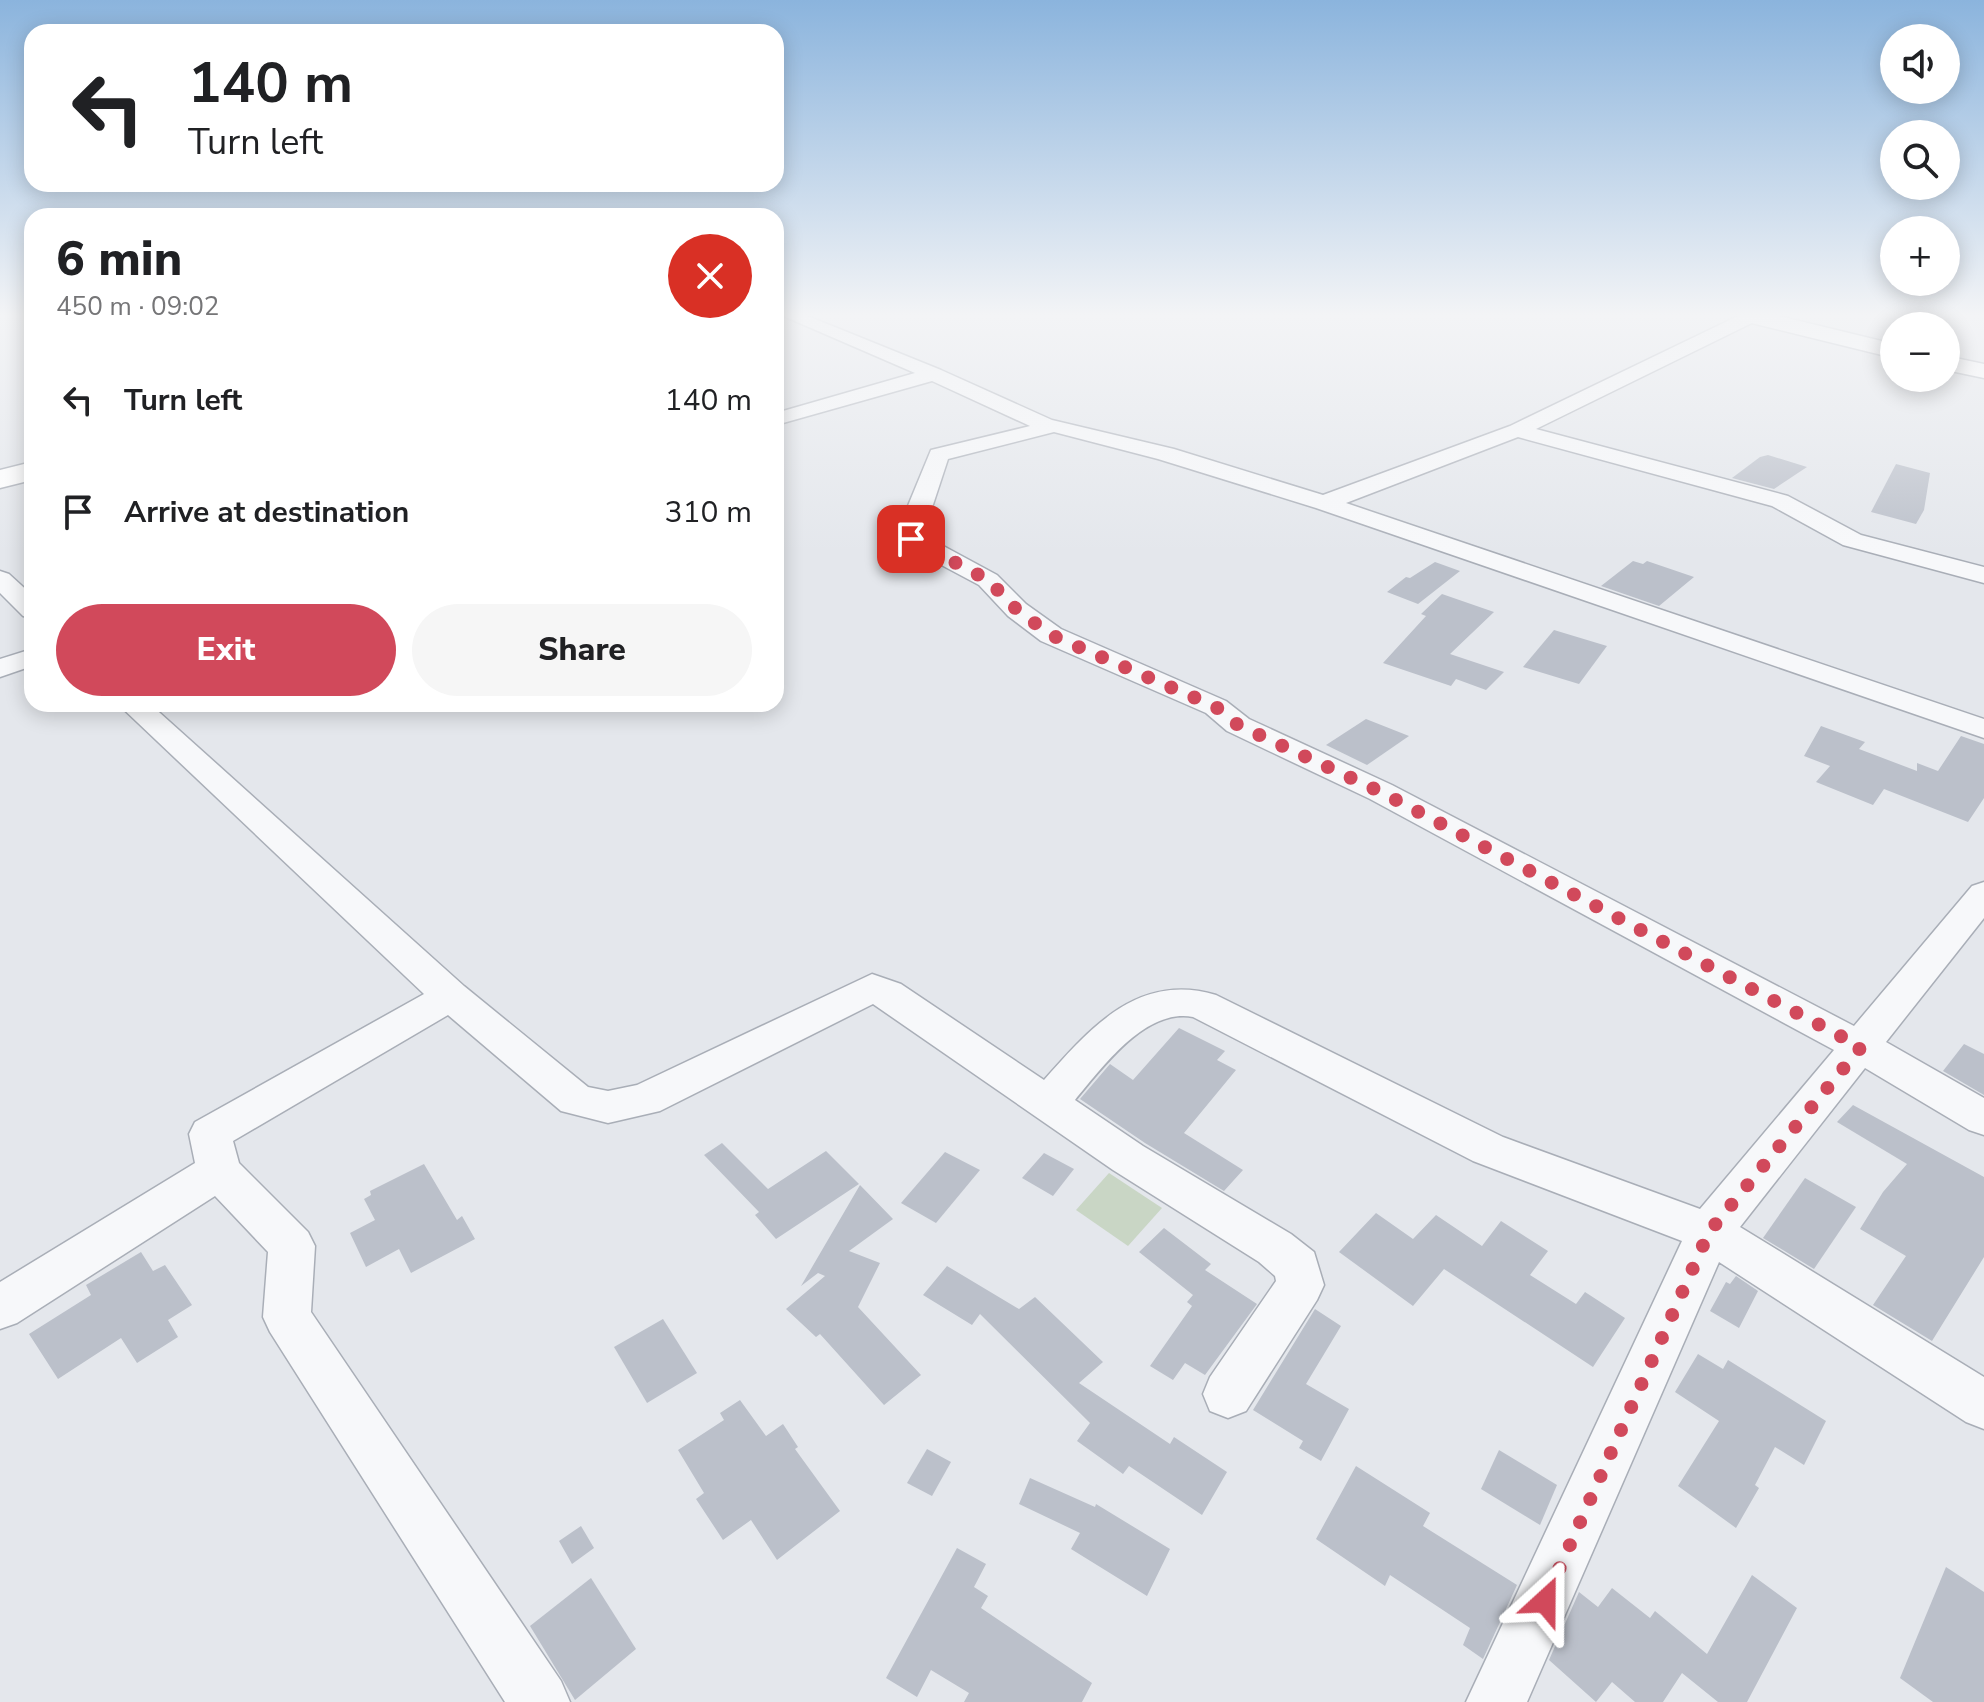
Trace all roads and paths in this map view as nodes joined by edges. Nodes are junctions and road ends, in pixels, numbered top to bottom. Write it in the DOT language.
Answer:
graph roads {
  1 [pos="862,394"];
  2 [pos="979,394"];
  3 [pos="1590,394"];
  4 [pos="784,417"];
  5 [pos="1048,426"];
  6 [pos="1517,430"];
  7 [pos="1324,503"];
  8 [pos="1984,575"];
  9 [pos="0,579"];
  10 [pos="24,602"];
  11 [pos="24,660"];
  12 [pos="0,668"];
  13 [pos="142,712"];
  14 [pos="1984,729"];
  15 [pos="1984,894"];
  16 [pos="450,996"];
  17 [pos="1861,1047"];
  18 [pos="1049,1103"];
  19 [pos="1984,1118"];
  20 [pos="219,1171"];
  21 [pos="1709,1232"];
  22 [pos="0,1308"];
  23 [pos="1228,1394"];
  24 [pos="1984,1405"];
  25 [pos="540,1702"];
  26 [pos="1496,1702"];
  1 -- 4 [label="street"];
  2 -- 5 [label="street"];
  3 -- 6 [label="street"];
  5 -- 7 [label="street"];
  5 -- 17 [label="street"];
  6 -- 7 [label="street"];
  6 -- 8 [label="street"];
  7 -- 14 [label="street"];
  9 -- 10 [label="street"];
  11 -- 12 [label="street"];
  13 -- 16 [label="street"];
  15 -- 17 [label="street"];
  16 -- 18 [label="street"];
  16 -- 20 [label="street"];
  17 -- 19 [label="street"];
  17 -- 21 [label="street"];
  18 -- 21 [label="street"];
  18 -- 23 [label="street"];
  20 -- 22 [label="street"];
  20 -- 25 [label="street"];
  21 -- 24 [label="street"];
  21 -- 26 [label="street"];
}
